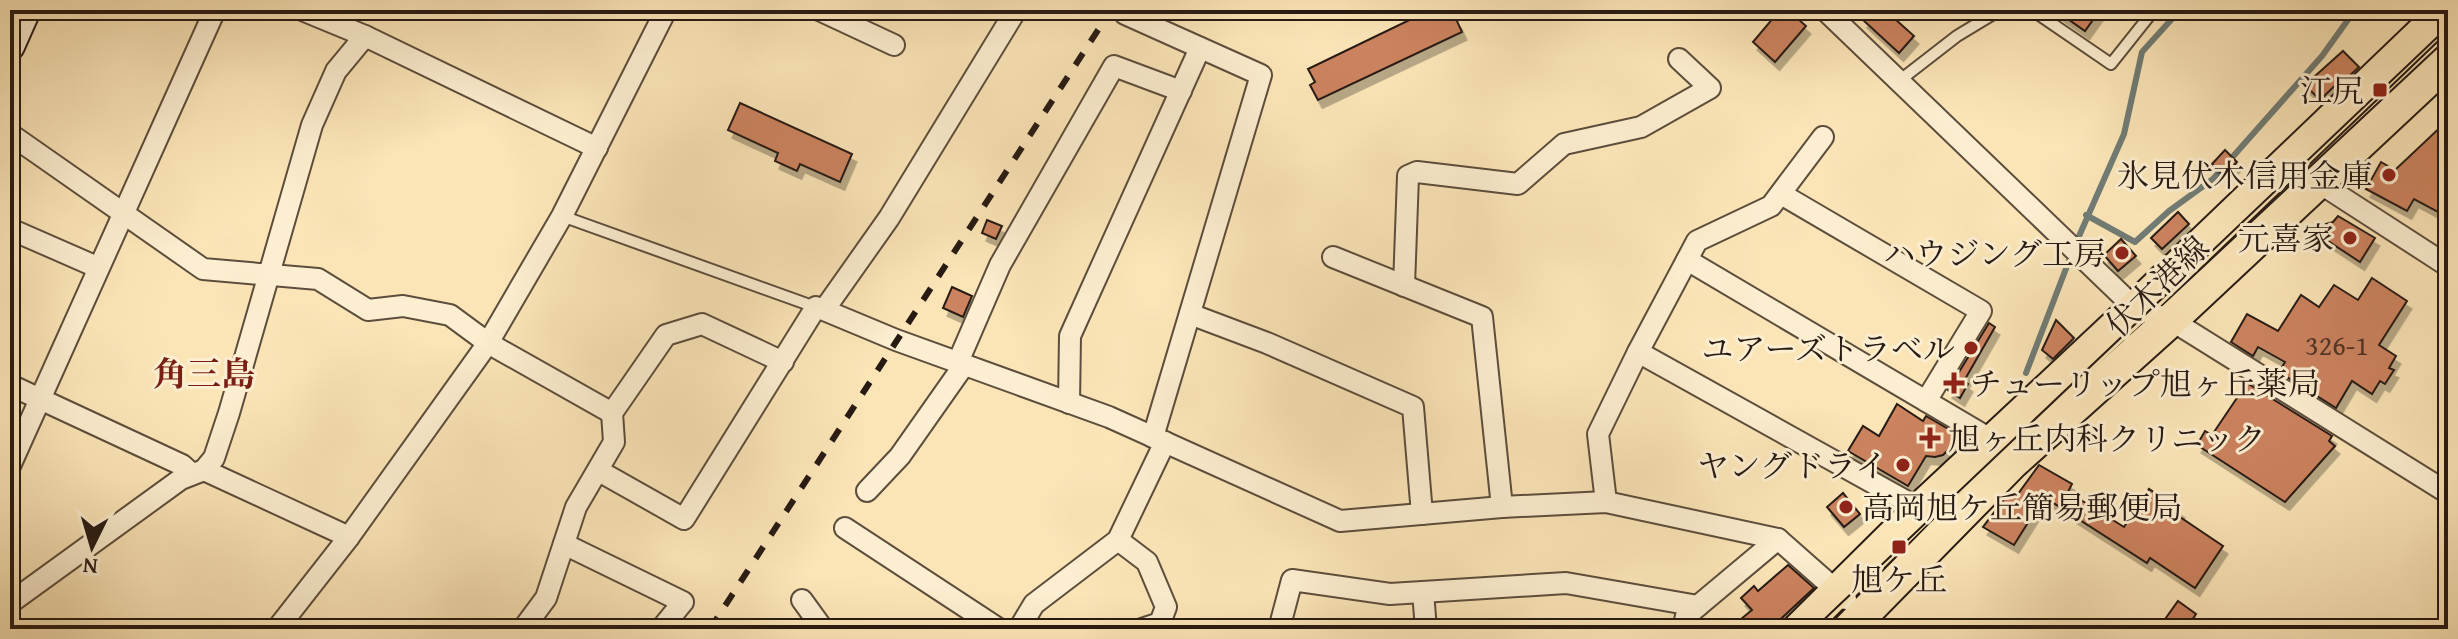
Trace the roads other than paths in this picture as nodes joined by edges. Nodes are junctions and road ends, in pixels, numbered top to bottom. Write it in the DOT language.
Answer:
graph roads {
  1 [pos="26,10"];
  2 [pos="215,10"];
  3 [pos="302,10"];
  4 [pos="666,10"];
  5 [pos="819,10"];
  6 [pos="1016,10"];
  7 [pos="1825,10"];
  8 [pos="2000,10"];
  9 [pos="2032,10"];
  10 [pos="2154,10"];
  11 [pos="1125,14"];
  12 [pos="2432,21"];
  13 [pos="365,36"];
  14 [pos="894,45"];
  15 [pos="10,46"];
  16 [pos="1200,48"];
  17 [pos="1679,59"];
  18 [pos="2448,61"];
  19 [pos="1899,81"];
  20 [pos="1181,91"];
  21 [pos="10,134"];
  22 [pos="1823,137"];
  23 [pos="597,148"];
  24 [pos="2318,182"];
  25 [pos="1781,194"];
  26 [pos="124,213"];
  27 [pos="562,216"];
  28 [pos="10,229"];
  29 [pos="1333,257"];
  30 [pos="1687,260"];
  31 [pos="2448,266"];
  32 [pos="97,267"];
  33 [pos="268,273"];
  34 [pos="1404,286"];
  35 [pos="820,308"];
  36 [pos="2135,308"];
  37 [pos="1190,314"];
  38 [pos="2171,320"];
  39 [pos="488,343"];
  40 [pos="1638,352"];
  41 [pos="783,362"];
  42 [pos="961,364"];
  43 [pos="10,385"];
  44 [pos="40,399"];
  45 [pos="1926,401"];
  46 [pos="1069,403"];
  47 [pos="612,413"];
  48 [pos="1159,440"];
  49 [pos="1992,440"];
  50 [pos="10,466"];
  51 [pos="198,471"];
  52 [pos="599,471"];
  53 [pos="867,491"];
  54 [pos="2448,493"];
  55 [pos="1606,502"];
  56 [pos="1502,507"];
  57 [pos="1920,509"];
  58 [pos="1422,514"];
  59 [pos="845,528"];
  60 [pos="349,537"];
  61 [pos="1778,539"];
  62 [pos="1118,540"];
  63 [pos="564,544"];
  64 [pos="1423,592"];
  65 [pos="1839,592"];
  66 [pos="802,600"];
  67 [pos="10,603"];
  68 [pos="1698,606"];
  69 [pos="1856,622"];
  70 [pos="277,629"];
  71 [pos="523,629"];
  72 [pos="661,629"];
  73 [pos="823,629"];
  74 [pos="999,629"];
  75 [pos="1019,629"];
  76 [pos="1142,629"];
  77 [pos="1279,629"];
  78 [pos="1426,629"];
  79 [pos="1683,629"];
  80 [pos="1799,629"];
  1 -- 15 [label="street"];
  2 -- 26 [label="street"];
  3 -- 13 [label="street"];
  4 -- 23 [label="street"];
  5 -- 14 [label="street"];
  6 -- 35 [label="street"];
  7 -- 19 [label="street"];
  8 -- 19 [label="lane"];
  9 -- 10 [label="lane"];
  11 -- 16 [label="street"];
  12 -- 36 [label="main road, 伏木港線"];
  13 -- 23 [label="street"];
  13 -- 33 [label="street"];
  16 -- 20 [label="street"];
  16 -- 37 [label="street"];
  17 -- 34 [label="street"];
  18 -- 24 [label="main road, 伏木港線"];
  19 -- 36 [label="street"];
  20 -- 42 [label="street"];
  20 -- 46 [label="street"];
  21 -- 26 [label="street"];
  22 -- 25 [label="street"];
  23 -- 27 [label="street"];
  24 -- 31 [label="street"];
  24 -- 38 [label="main road, 伏木港線"];
  25 -- 30 [label="street"];
  25 -- 45 [label="street"];
  26 -- 32 [label="street"];
  26 -- 33 [label="street"];
  27 -- 35 [label="lane"];
  27 -- 39 [label="street"];
  28 -- 32 [label="street"];
  29 -- 34 [label="street"];
  30 -- 40 [label="street"];
  30 -- 45 [label="street"];
  32 -- 44 [label="street"];
  33 -- 39 [label="street"];
  33 -- 51 [label="street"];
  34 -- 56 [label="street"];
  35 -- 41 [label="street"];
  35 -- 42 [label="street"];
  36 -- 38 [label="street"];
  36 -- 49 [label="main road, 伏木港線"];
  37 -- 48 [label="street"];
  37 -- 58 [label="street"];
  38 -- 54 [label="street"];
  38 -- 69 [label="main road, 伏木港線"];
  39 -- 47 [label="street"];
  39 -- 60 [label="street"];
  40 -- 55 [label="street"];
  40 -- 57 [label="street"];
  41 -- 47 [label="street"];
  41 -- 52 [label="street"];
  42 -- 46 [label="street"];
  42 -- 53 [label="street"];
  43 -- 44 [label="street"];
  44 -- 50 [label="street"];
  44 -- 51 [label="street"];
  45 -- 49 [label="street"];
  46 -- 48 [label="street"];
  47 -- 52 [label="street"];
  48 -- 58 [label="street"];
  48 -- 62 [label="street"];
  49 -- 57 [label="main road, 伏木港線"];
  51 -- 60 [label="street"];
  51 -- 67 [label="street"];
  52 -- 63 [label="street"];
  55 -- 56 [label="street"];
  55 -- 61 [label="street"];
  56 -- 58 [label="street"];
  57 -- 65 [label="main road, 伏木港線"];
  59 -- 74 [label="street"];
  60 -- 70 [label="street"];
  61 -- 65 [label="street"];
  61 -- 68 [label="street"];
  62 -- 75 [label="street"];
  62 -- 76 [label="street"];
  63 -- 71 [label="street"];
  63 -- 72 [label="street"];
  64 -- 68 [label="street"];
  64 -- 77 [label="street"];
  64 -- 78 [label="street"];
  65 -- 69 [label="street"];
  65 -- 80 [label="main road, 伏木港線"];
  66 -- 73 [label="street"];
  68 -- 79 [label="street"];
}
